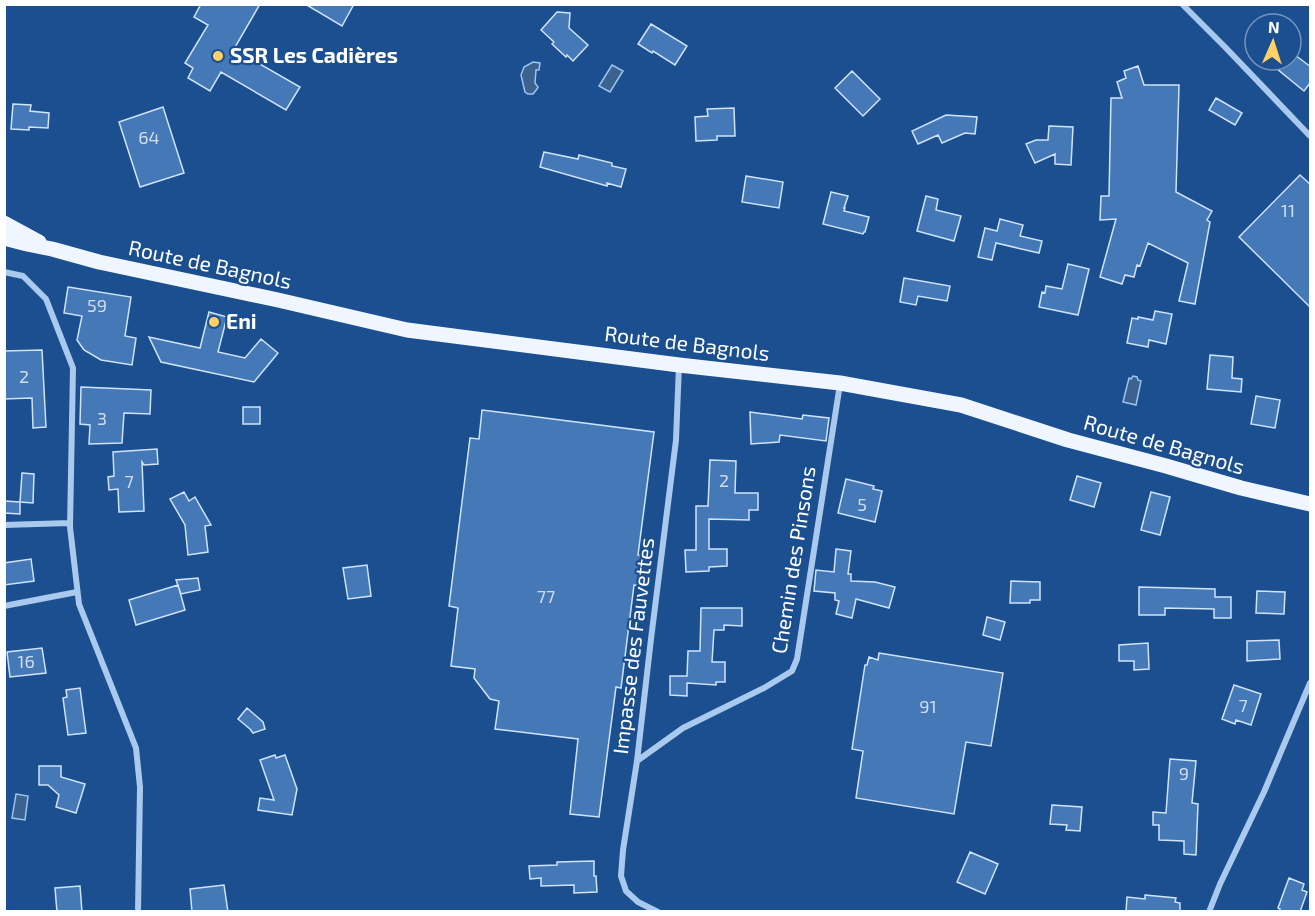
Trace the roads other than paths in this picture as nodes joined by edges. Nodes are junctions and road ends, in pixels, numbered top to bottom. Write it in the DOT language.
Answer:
graph roads {
  1 [pos="1182,4"];
  2 [pos="1311,136"];
  3 [pos="4,223"];
  4 [pos="4,238"];
  5 [pos="52,249"];
  6 [pos="4,272"];
  7 [pos="679,365"];
  8 [pos="840,383"];
  9 [pos="1311,504"];
  10 [pos="70,523"];
  11 [pos="4,525"];
  12 [pos="77,592"];
  13 [pos="4,606"];
  14 [pos="1311,683"];
  15 [pos="637,761"];
  16 [pos="138,912"];
  17 [pos="658,912"];
  18 [pos="1209,912"];
  1 -- 2 [label="street"];
  3 -- 5 [label="main road"];
  4 -- 5 [label="main road"];
  5 -- 7 [label="main road, Route de Bagnols"];
  6 -- 10 [label="street"];
  7 -- 8 [label="main road, Route de Bagnols"];
  7 -- 15 [label="street, Impasse des Fauvettes"];
  8 -- 9 [label="main road, Route de Bagnols"];
  8 -- 15 [label="street, Chemin des Pinsons"];
  10 -- 11 [label="street"];
  10 -- 12 [label="street"];
  12 -- 13 [label="street"];
  12 -- 16 [label="street"];
  14 -- 18 [label="street"];
  15 -- 17 [label="street, Impasse des Fauvettes"];
}
